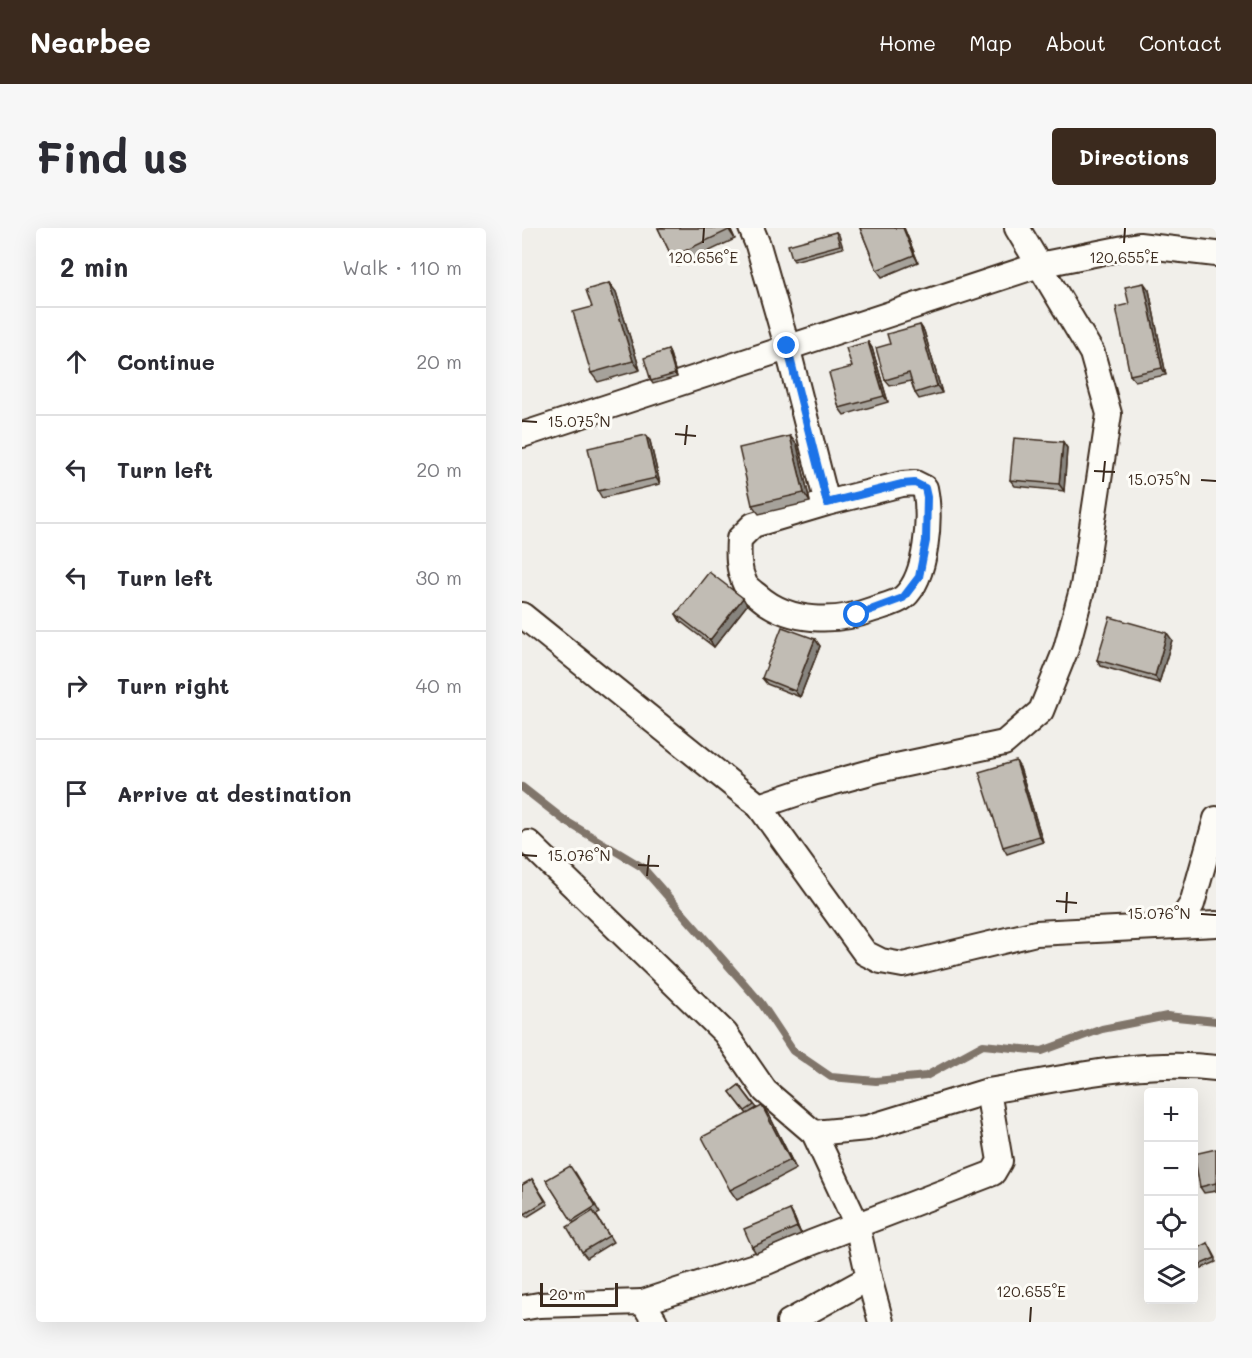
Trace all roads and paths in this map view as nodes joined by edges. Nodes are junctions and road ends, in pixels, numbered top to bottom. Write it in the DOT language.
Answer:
graph roads {
  1 [pos="751,228"];
  2 [pos="1017,228"];
  3 [pos="1216,254"];
  4 [pos="1039,265"];
  5 [pos="787,346"];
  6 [pos="522,435"];
  7 [pos="827,503"];
  8 [pos="522,615"];
  9 [pos="759,806"];
  10 [pos="1216,819"];
  11 [pos="529,843"];
  12 [pos="1216,924"];
  13 [pos="1178,925"];
  14 [pos="1216,1068"];
  15 [pos="988,1090"];
  16 [pos="814,1133"];
  17 [pos="857,1225"];
  18 [pos="869,1278"];
  19 [pos="522,1308"];
  20 [pos="649,1312"];
  21 [pos="789,1322"];
  22 [pos="881,1322"];
  1 -- 5 [label="street"];
  2 -- 4 [label="street"];
  3 -- 4 [label="street"];
  4 -- 5 [label="street"];
  4 -- 9 [label="street"];
  5 -- 6 [label="street"];
  5 -- 7 [label="street"];
  7 -- 7 [label="street"];
  8 -- 9 [label="street"];
  9 -- 13 [label="street"];
  10 -- 13 [label="street"];
  11 -- 16 [label="street"];
  12 -- 13 [label="street"];
  14 -- 15 [label="street"];
  15 -- 16 [label="street"];
  15 -- 17 [label="street"];
  16 -- 17 [label="street"];
  17 -- 18 [label="street"];
  17 -- 20 [label="street"];
  18 -- 21 [label="street"];
  18 -- 22 [label="street"];
  19 -- 20 [label="street"];
}
